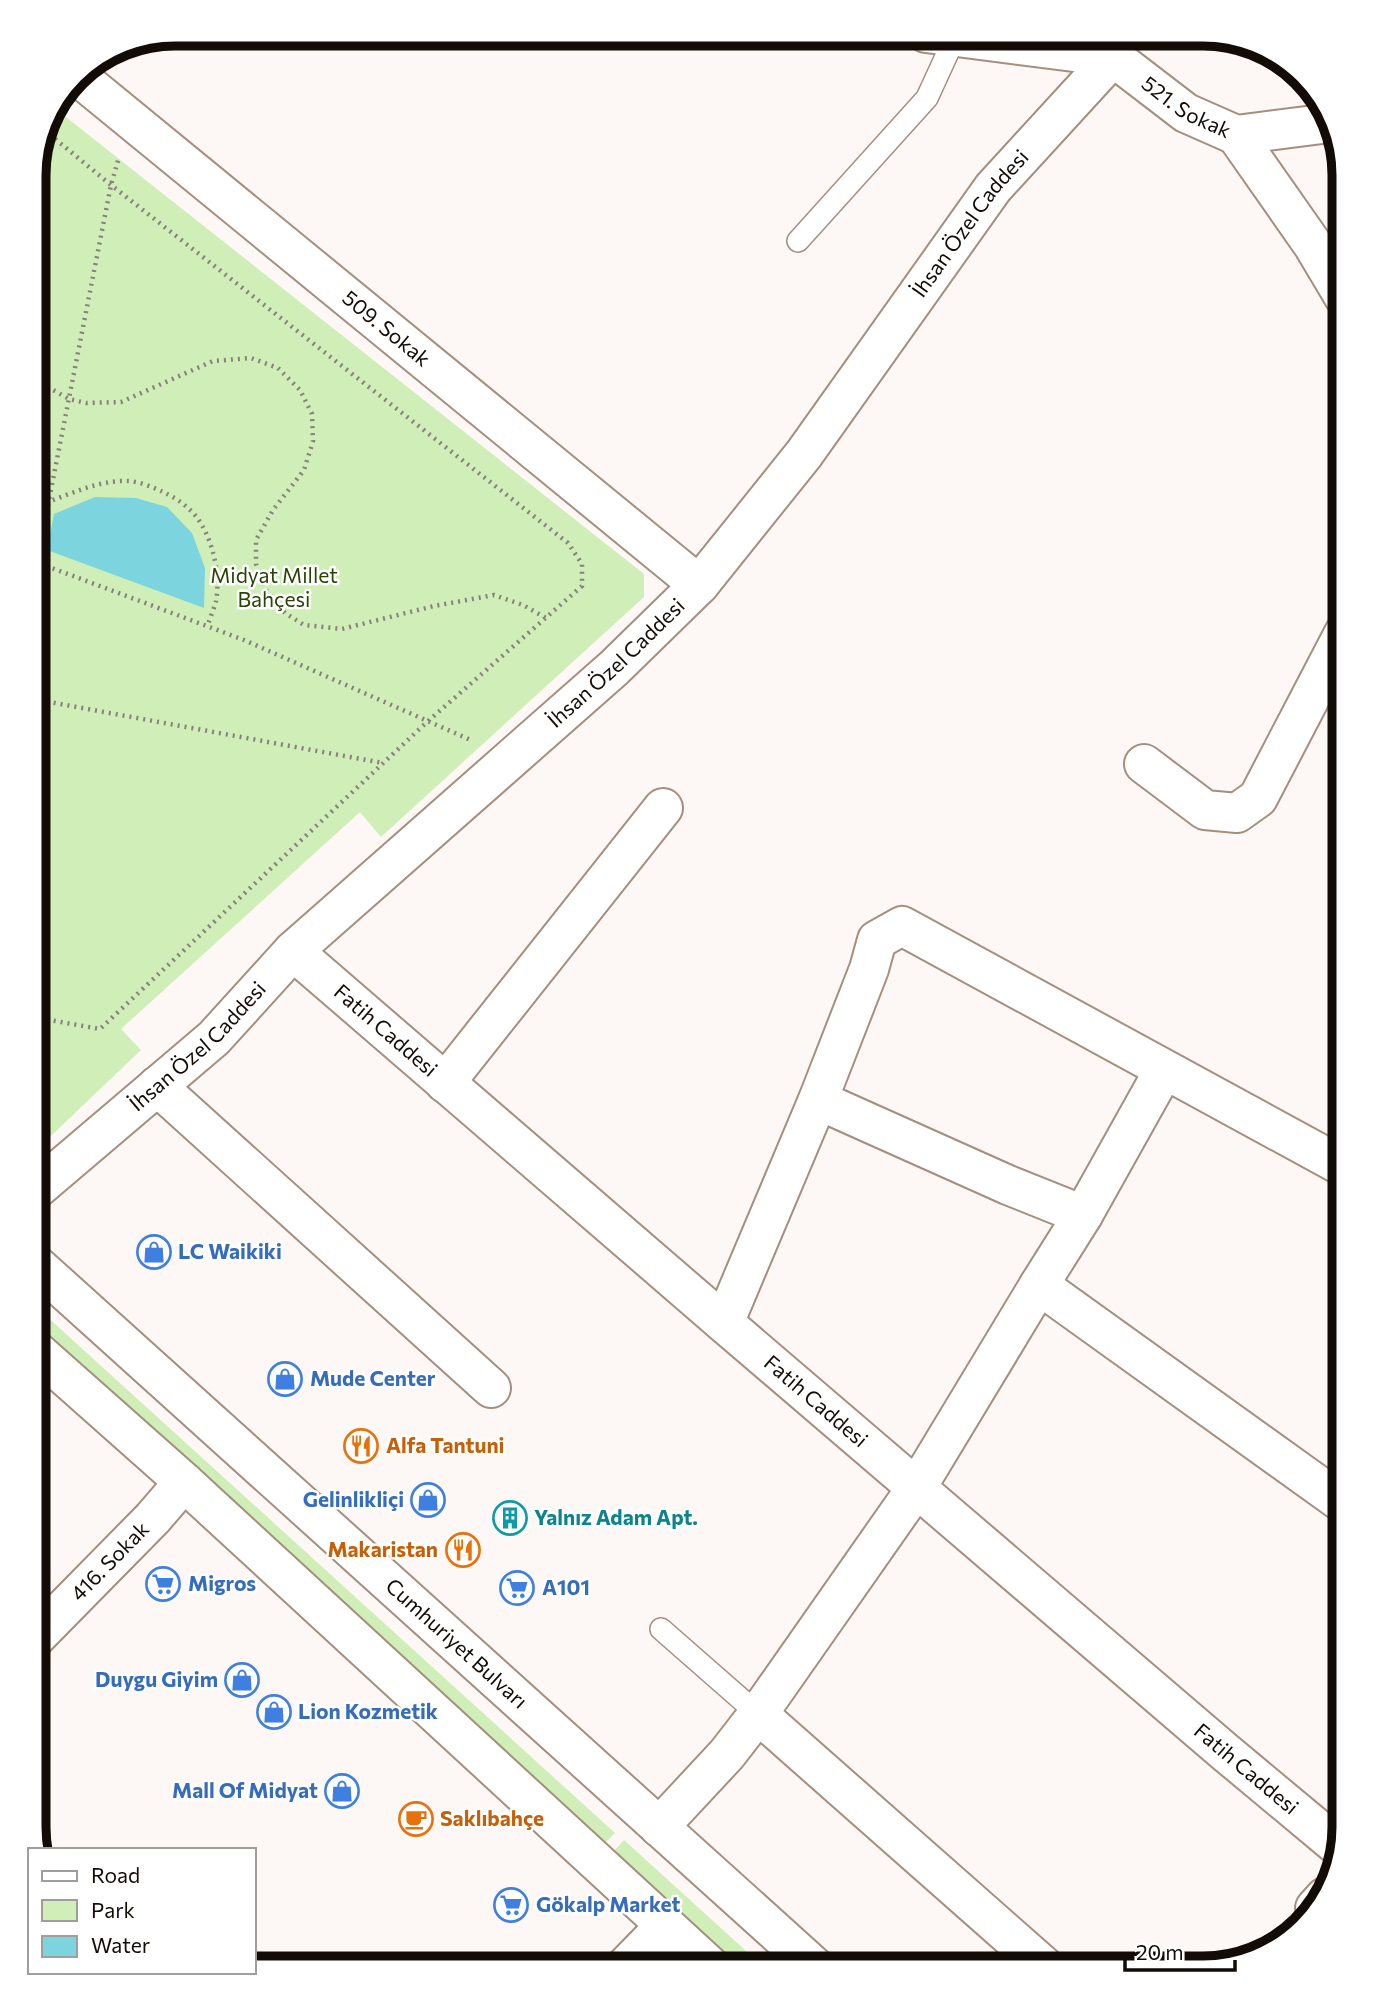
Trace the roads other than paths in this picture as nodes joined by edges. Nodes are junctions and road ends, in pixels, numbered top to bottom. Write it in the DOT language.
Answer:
graph roads {
  1 [pos="939,46"];
  2 [pos="1026,46"];
  3 [pos="1097,46"];
  4 [pos="1112,57"];
  5 [pos="84,82"];
  6 [pos="1322,124"];
  7 [pos="1236,135"];
  8 [pos="798,241"];
  9 [pos="1332,277"];
  10 [pos="699,585"];
  11 [pos="1332,656"];
  12 [pos="1144,764"];
  13 [pos="663,808"];
  14 [pos="293,951"];
  15 [pos="1164,1070"];
  16 [pos="445,1083"];
  17 [pos="157,1086"];
  18 [pos="818,1100"];
  19 [pos="1332,1161"];
  20 [pos="46,1181"];
  21 [pos="1083,1215"];
  22 [pos="46,1274"];
  23 [pos="1039,1284"];
  24 [pos="724,1323"];
  25 [pos="46,1360"];
  26 [pos="491,1388"];
  27 [pos="184,1482"];
  28 [pos="917,1487"];
  29 [pos="1332,1495"];
  30 [pos="46,1627"];
  31 [pos="661,1629"];
  32 [pos="758,1714"];
  33 [pos="659,1827"];
  34 [pos="1331,1840"];
  35 [pos="665,1926"];
  36 [pos="636,1956"];
  37 [pos="698,1956"];
  38 [pos="803,1956"];
  39 [pos="1031,1956"];
  1 -- 8 [label="lane"];
  2 -- 4 [label="street, 521. Sokak"];
  3 -- 4 [label="street"];
  4 -- 7 [label="street, 521. Sokak"];
  4 -- 10 [label="street, İhsan Özel Caddesi"];
  5 -- 10 [label="street, 509. Sokak"];
  6 -- 7 [label="street, 521. Sokak"];
  7 -- 9 [label="street"];
  10 -- 14 [label="street, İhsan Özel Caddesi"];
  11 -- 12 [label="street"];
  13 -- 16 [label="street"];
  14 -- 16 [label="street, Fatih Caddesi"];
  14 -- 17 [label="street, İhsan Özel Caddesi"];
  15 -- 18 [label="street"];
  15 -- 19 [label="street"];
  15 -- 21 [label="street"];
  16 -- 24 [label="street, Fatih Caddesi"];
  17 -- 20 [label="street, İhsan Özel Caddesi"];
  17 -- 26 [label="street"];
  18 -- 21 [label="street"];
  18 -- 24 [label="street"];
  21 -- 23 [label="street"];
  22 -- 33 [label="street, Cumhuriyet Bulvarı"];
  23 -- 28 [label="street"];
  23 -- 29 [label="street"];
  24 -- 28 [label="street, Fatih Caddesi"];
  25 -- 27 [label="street"];
  27 -- 30 [label="street, 416. Sokak"];
  27 -- 35 [label="street"];
  28 -- 32 [label="street"];
  28 -- 34 [label="street, Fatih Caddesi"];
  31 -- 32 [label="lane"];
  32 -- 33 [label="street"];
  32 -- 39 [label="street"];
  33 -- 38 [label="street, Cumhuriyet Bulvarı"];
  35 -- 36 [label="street"];
  35 -- 37 [label="street"];
}
